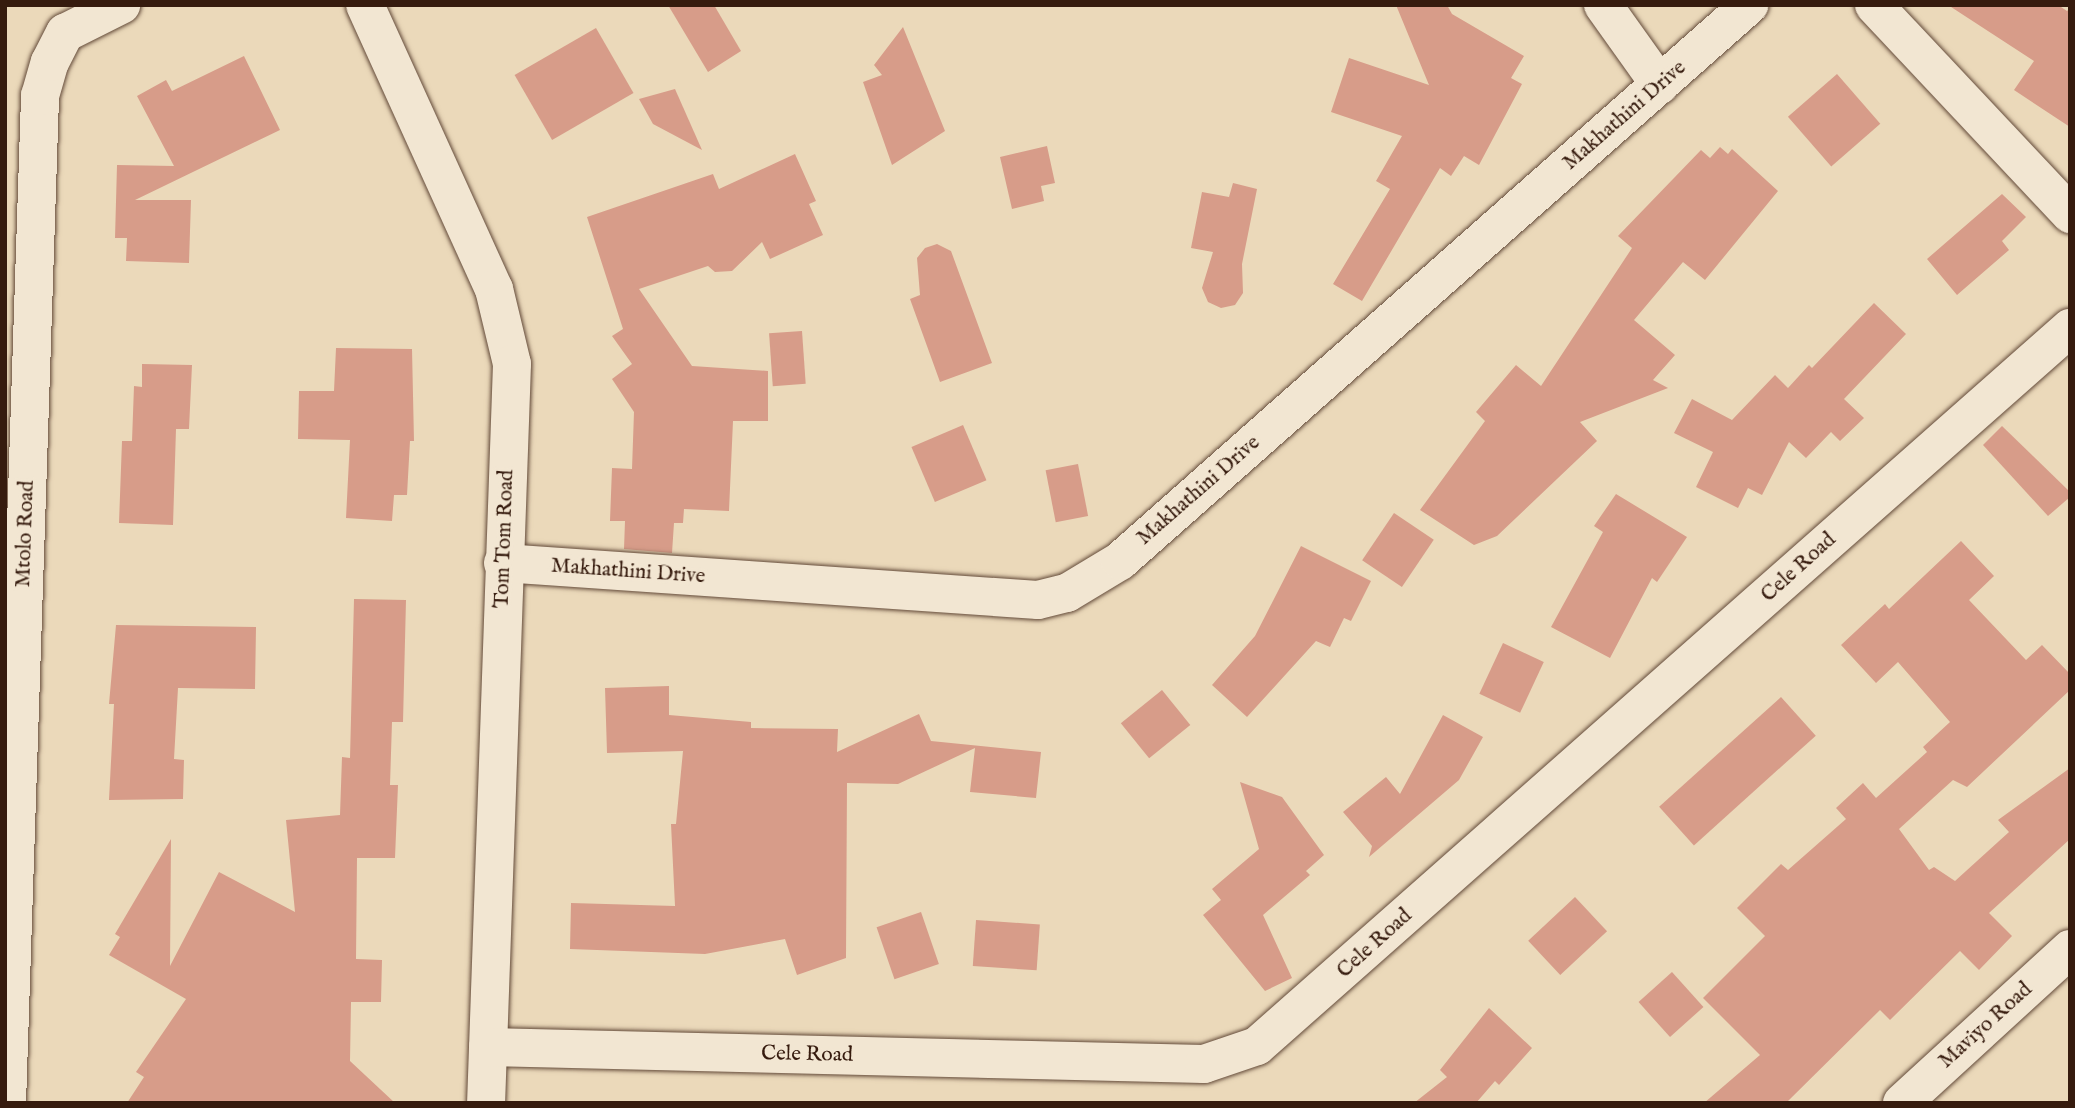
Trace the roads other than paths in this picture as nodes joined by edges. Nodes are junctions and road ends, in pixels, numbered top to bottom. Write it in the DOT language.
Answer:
graph roads {
  1 [pos="121,5"];
  2 [pos="365,5"];
  3 [pos="1603,5"];
  4 [pos="1749,5"];
  5 [pos="1874,5"];
  6 [pos="1660,85"];
  7 [pos="2070,214"];
  8 [pos="2070,328"];
  9 [pos="503,563"];
  10 [pos="2070,949"];
  11 [pos="488,1047"];
  12 [pos="7,1103"];
  13 [pos="486,1103"];
  14 [pos="1902,1103"];
  1 -- 12 [label="street, Mtolo Road"];
  2 -- 9 [label="street, Tom Tom Road"];
  3 -- 6 [label="street"];
  4 -- 6 [label="street, Makhathini Drive"];
  5 -- 7 [label="street"];
  6 -- 9 [label="street, Makhathini Drive"];
  8 -- 11 [label="street, Cele Road"];
  9 -- 11 [label="street, Tom Tom Road"];
  10 -- 14 [label="street, Maviyo Road"];
  11 -- 13 [label="street, Tom Tom Road"];
}
